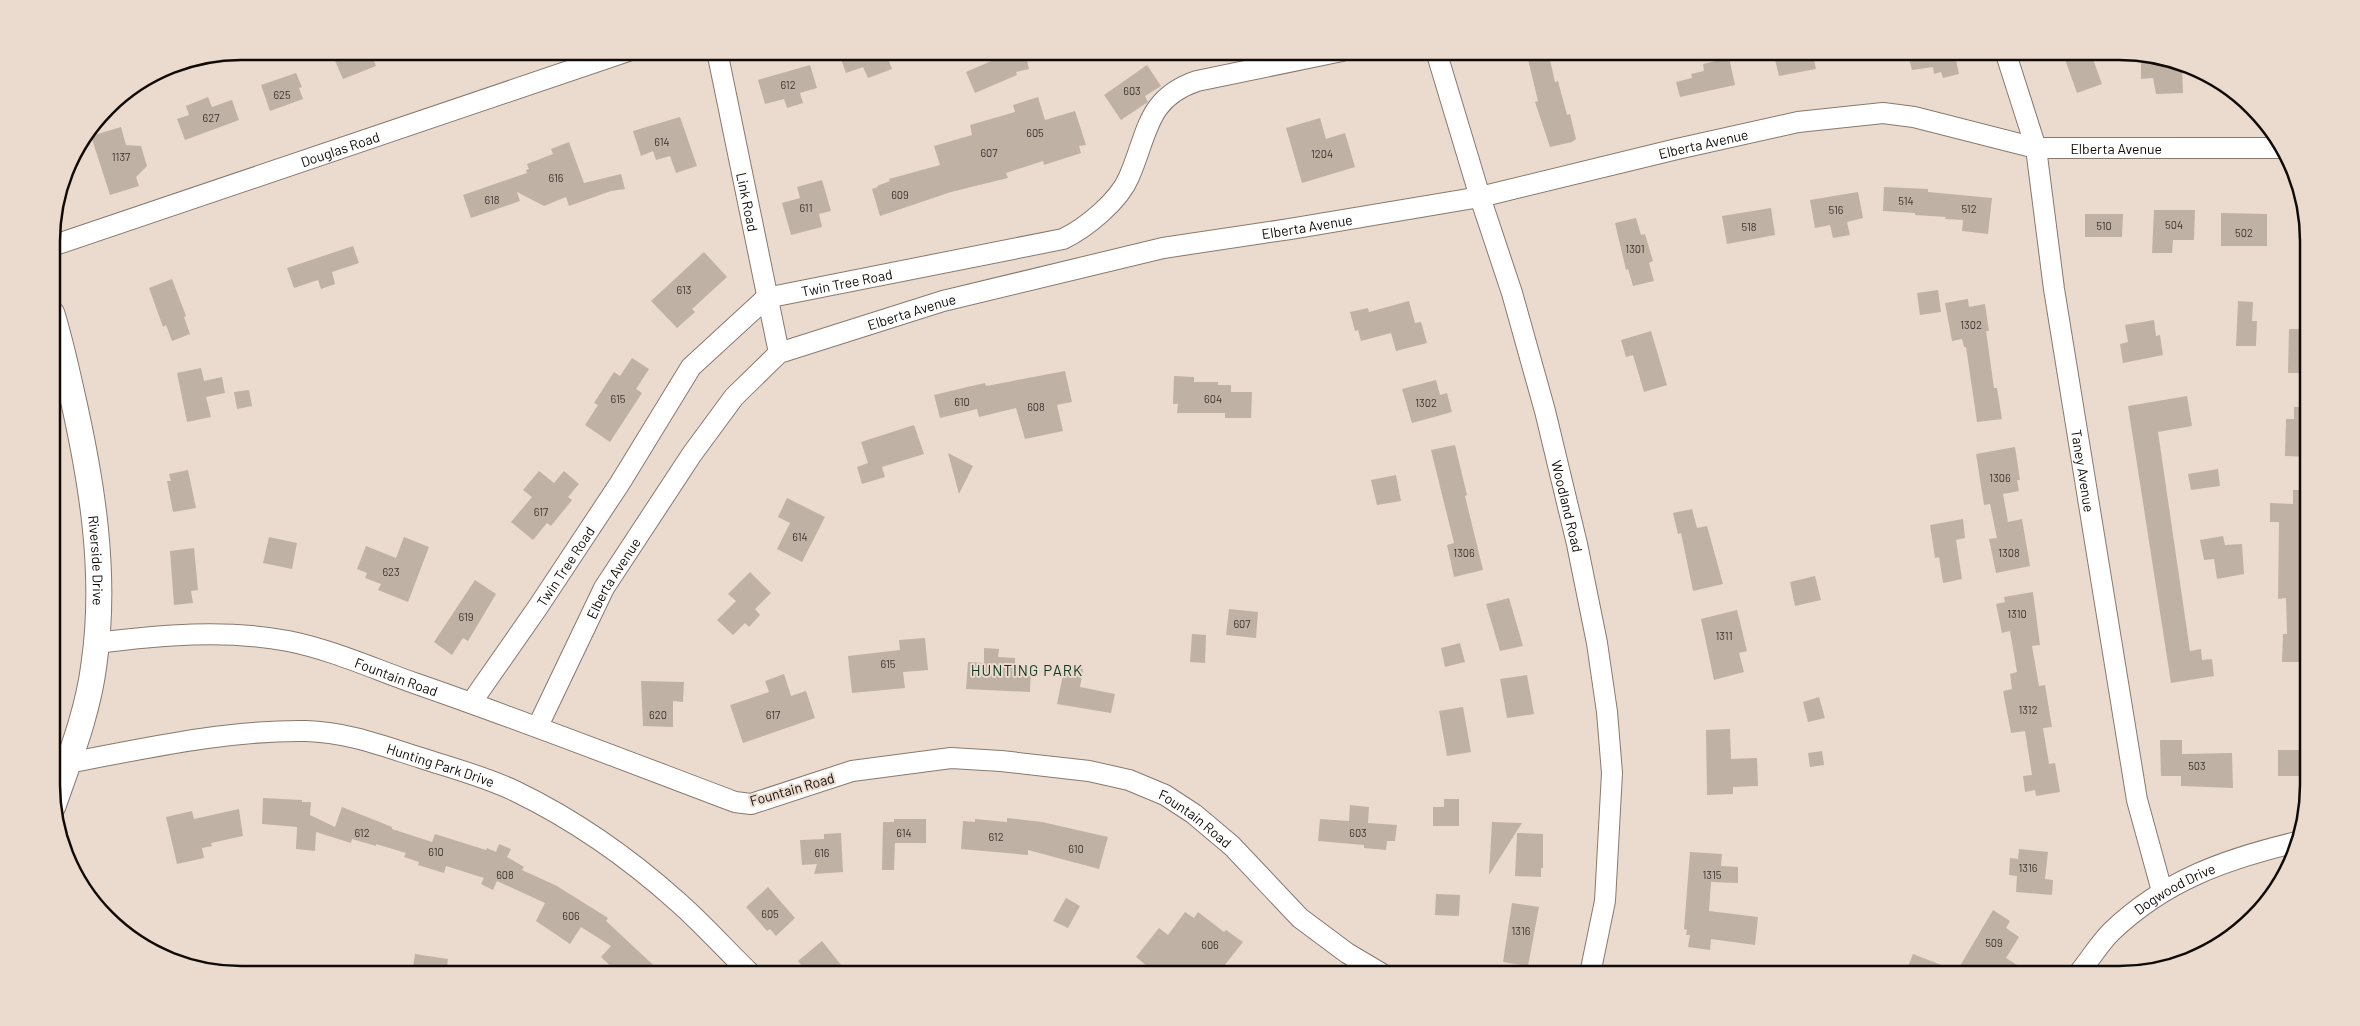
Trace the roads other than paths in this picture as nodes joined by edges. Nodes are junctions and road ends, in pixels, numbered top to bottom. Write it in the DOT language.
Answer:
graph roads {
  1 [pos="601,60"];
  2 [pos="719,60"];
  3 [pos="1298,60"];
  4 [pos="1439,60"];
  5 [pos="2008,60"];
  6 [pos="2036,148"];
  7 [pos="2274,148"];
  8 [pos="1480,197"];
  9 [pos="60,243"];
  10 [pos="766,298"];
  11 [pos="60,347"];
  12 [pos="779,353"];
  13 [pos="97,643"];
  14 [pos="471,703"];
  15 [pos="538,726"];
  16 [pos="68,763"];
  17 [pos="60,786"];
  18 [pos="2290,844"];
  19 [pos="2162,891"];
  20 [pos="743,966"];
  21 [pos="1370,966"];
  22 [pos="1592,966"];
  23 [pos="2084,966"];
  1 -- 9 [label="street, Douglas Road"];
  2 -- 10 [label="street, Link Road"];
  3 -- 10 [label="street, Twin Tree Road"];
  4 -- 8 [label="street, Woodland Road"];
  5 -- 6 [label="street, Taney Avenue"];
  6 -- 7 [label="street, Elberta Avenue"];
  6 -- 8 [label="street, Elberta Avenue"];
  6 -- 19 [label="street, Taney Avenue"];
  8 -- 12 [label="street, Elberta Avenue"];
  8 -- 22 [label="street, Woodland Road"];
  10 -- 12 [label="street, Link Road"];
  10 -- 14 [label="street, Twin Tree Road"];
  11 -- 13 [label="street, Riverside Drive"];
  12 -- 15 [label="street, Elberta Avenue"];
  13 -- 14 [label="street, Fountain Road"];
  13 -- 16 [label="street, Riverside Drive"];
  14 -- 15 [label="street, Fountain Road"];
  15 -- 21 [label="street, Fountain Road"];
  16 -- 17 [label="street, Riverside Drive"];
  16 -- 20 [label="street, Hunting Park Drive"];
  18 -- 19 [label="street, Dogwood Drive"];
  19 -- 23 [label="street, Dogwood Drive"];
}
